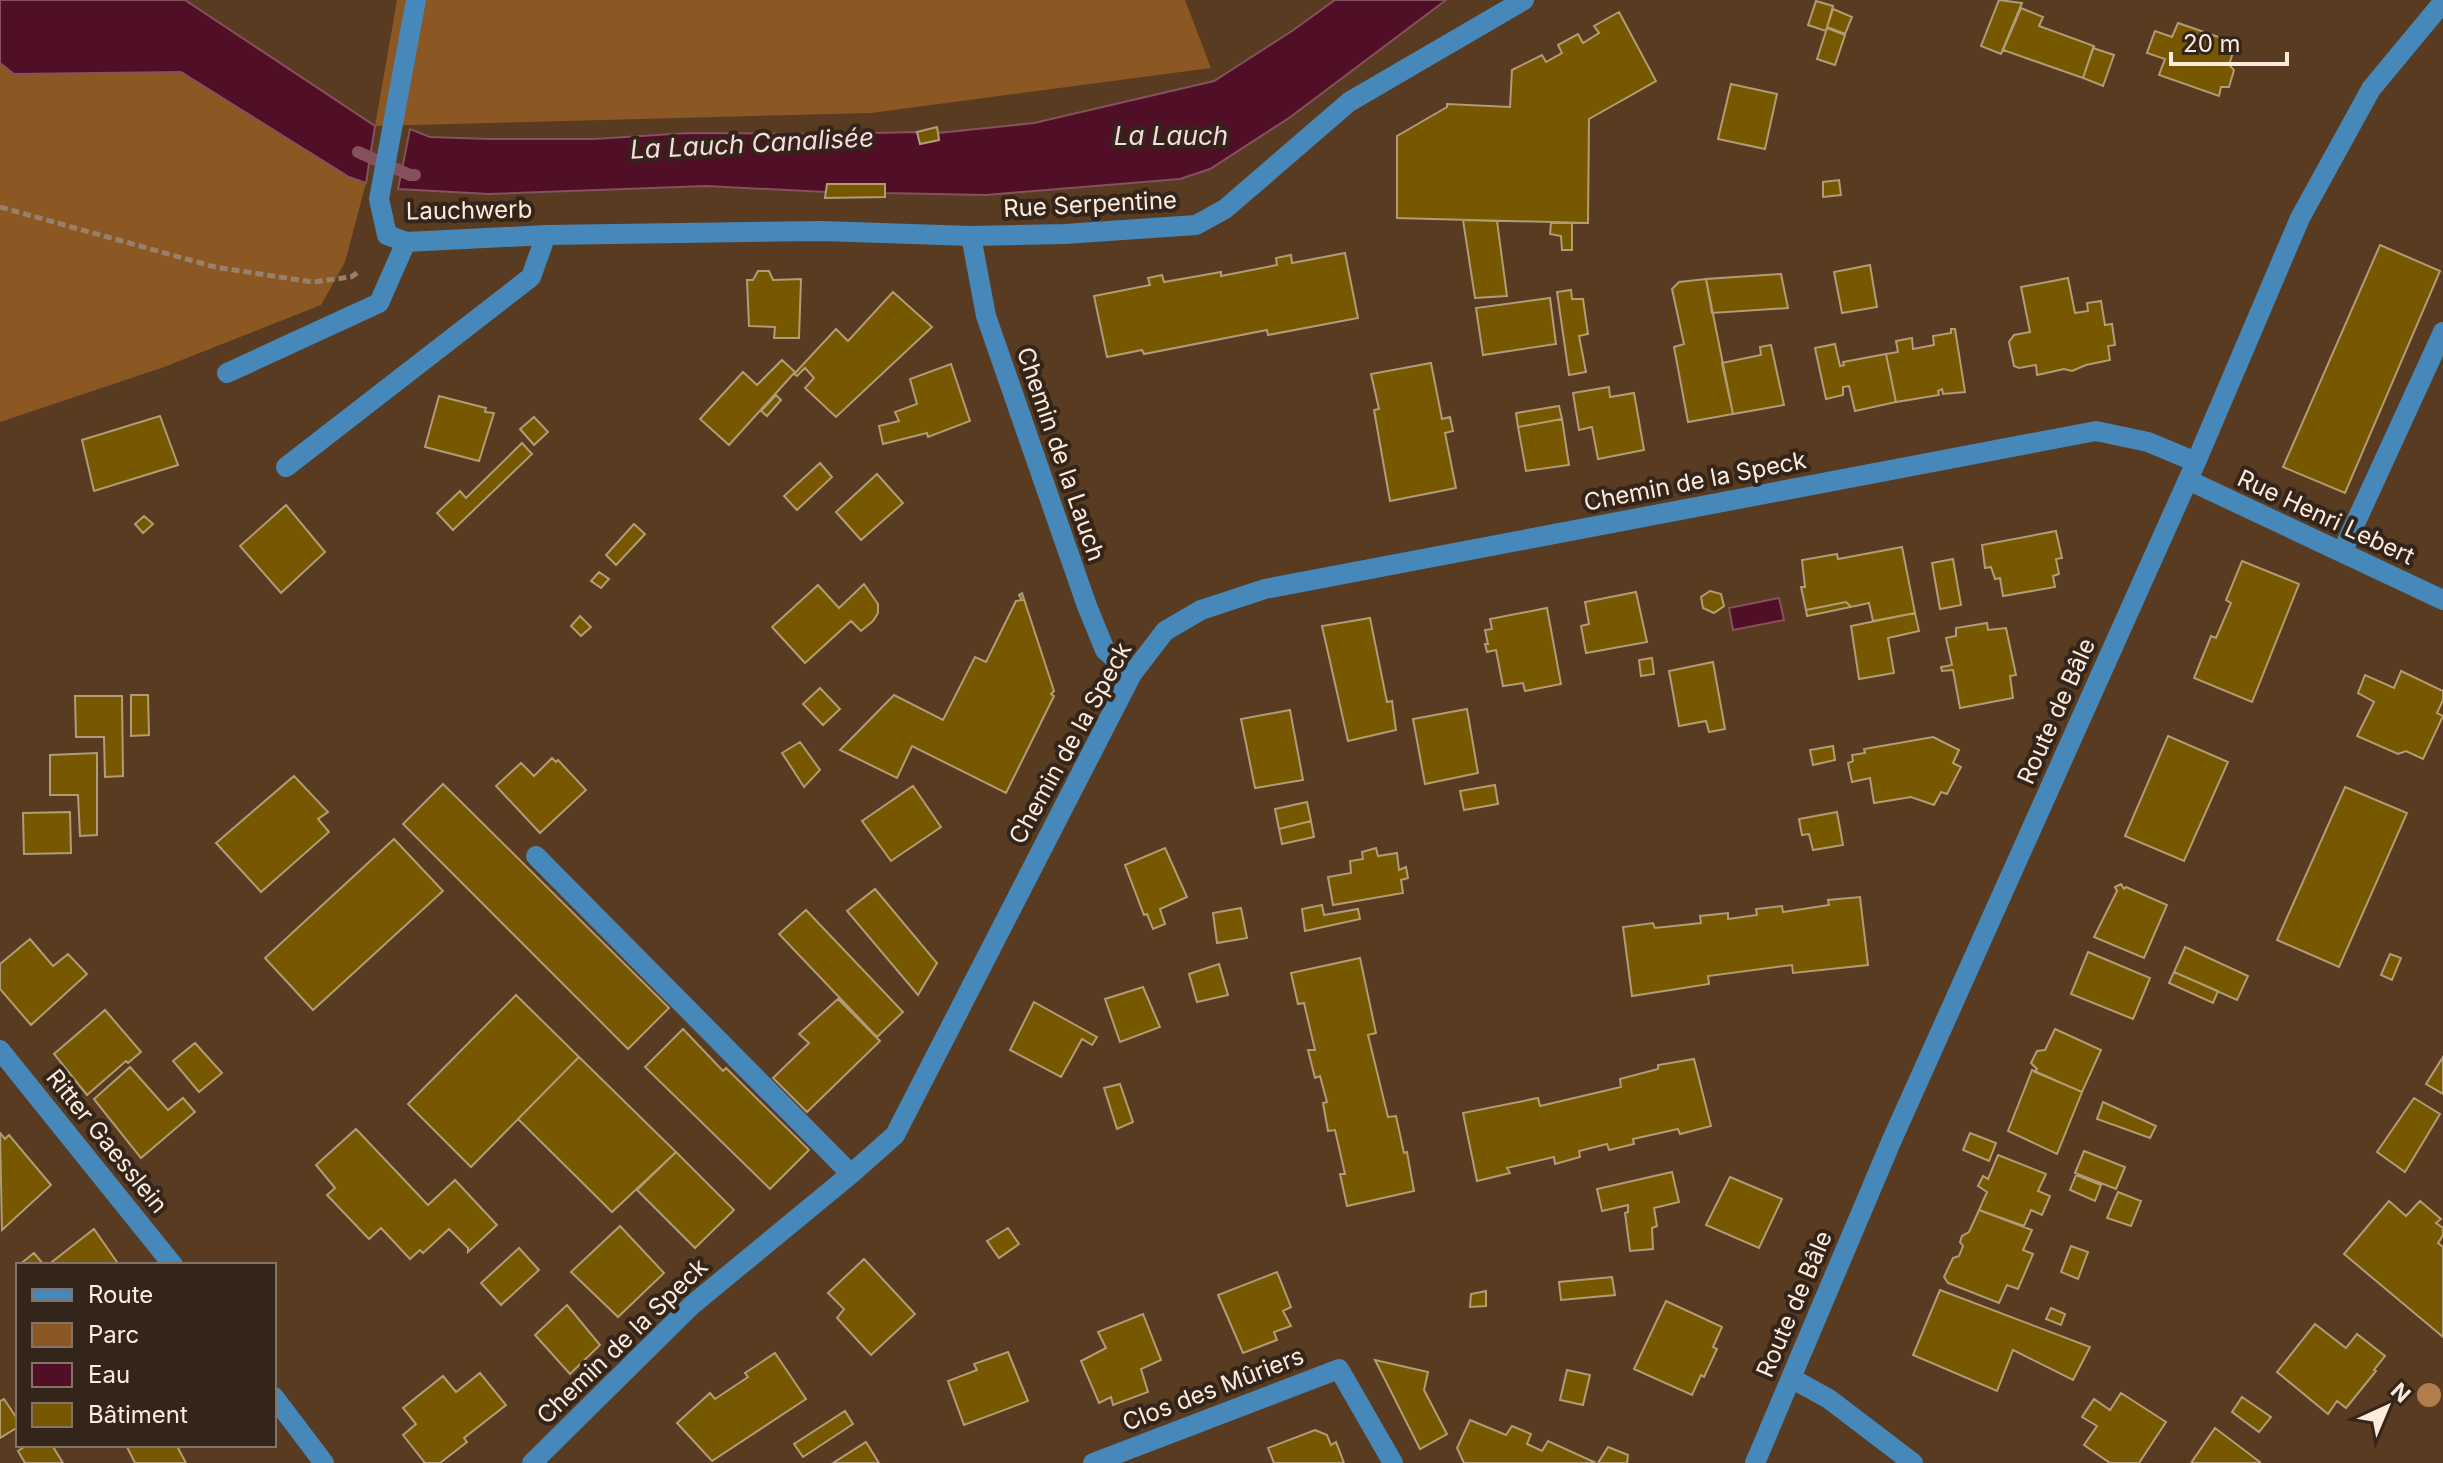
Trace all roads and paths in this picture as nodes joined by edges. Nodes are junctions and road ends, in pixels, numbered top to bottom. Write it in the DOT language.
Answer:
graph roads {
  1 [pos="416,0"];
  2 [pos="1524,0"];
  3 [pos="2443,2"];
  4 [pos="0,207"];
  5 [pos="546,235"];
  6 [pos="971,236"];
  7 [pos="397,238"];
  8 [pos="2443,332"];
  9 [pos="227,373"];
  10 [pos="286,467"];
  11 [pos="2192,471"];
  12 [pos="2342,552"];
  13 [pos="2443,600"];
  14 [pos="1132,674"];
  15 [pos="536,856"];
  16 [pos="0,1050"];
  17 [pos="851,1174"];
  18 [pos="171,1263"];
  19 [pos="1791,1378"];
  20 [pos="276,1400"];
  21 [pos="324,1463"];
  22 [pos="532,1463"];
  23 [pos="1093,1463"];
  24 [pos="1393,1463"];
  25 [pos="1755,1463"];
  26 [pos="1913,1463"];
  1 -- 7 [label="street"];
  2 -- 6 [label="street, Rue Serpentine"];
  3 -- 11 [label="street, Route de Bâle"];
  4 -- 7 [label="path, Lauchwerb"];
  5 -- 6 [label="street, Lauchwerb"];
  5 -- 7 [label="street, Lauchwerb"];
  5 -- 10 [label="street"];
  6 -- 14 [label="street, Chemin de la Lauch"];
  7 -- 9 [label="street"];
  8 -- 12 [label="street"];
  11 -- 12 [label="street, Rue Henri Lebert"];
  11 -- 14 [label="street, Chemin de la Speck"];
  11 -- 19 [label="street, Route de Bâle"];
  12 -- 13 [label="street, Rue Henri Lebert"];
  14 -- 17 [label="street, Chemin de la Speck"];
  15 -- 17 [label="street"];
  16 -- 18 [label="street, Ritter Gaesslein"];
  17 -- 22 [label="street, Chemin de la Speck"];
  19 -- 25 [label="street, Route de Bâle"];
  19 -- 26 [label="street"];
  20 -- 21 [label="street"];
  23 -- 24 [label="street, Clos des Mûriers"];
}
